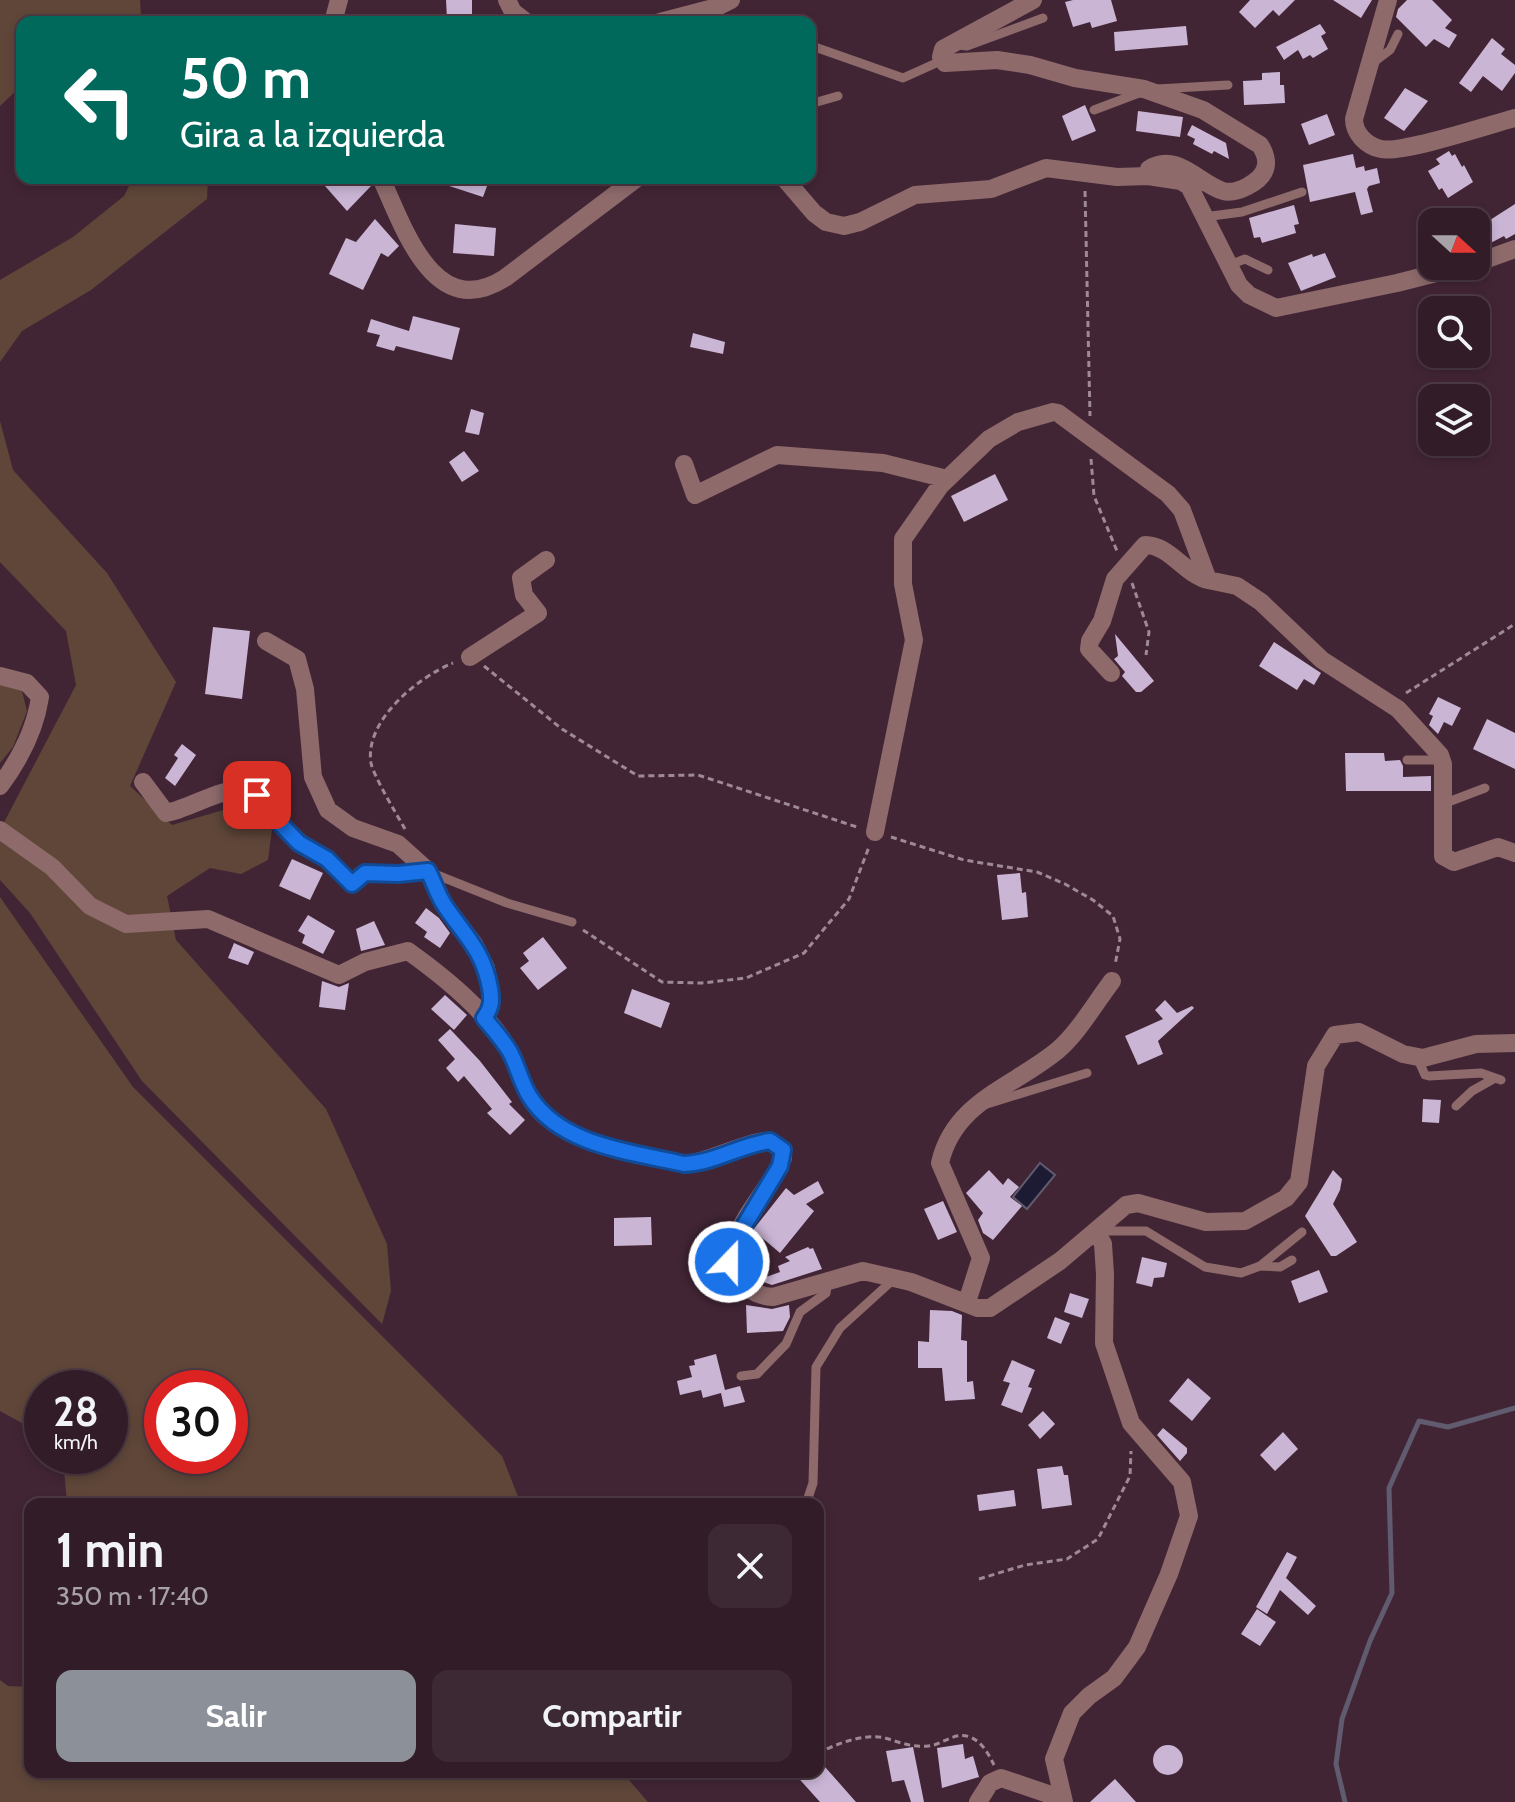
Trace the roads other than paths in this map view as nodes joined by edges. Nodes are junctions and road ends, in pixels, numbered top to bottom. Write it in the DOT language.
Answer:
graph roads {
  1 [pos="731,0"];
  2 [pos="1033,0"];
  3 [pos="1388,0"];
  4 [pos="683,16"];
  5 [pos="1043,18"];
  6 [pos="1398,34"];
  7 [pos="816,47"];
  8 [pos="947,53"];
  9 [pos="1371,64"];
  10 [pos="1228,85"];
  11 [pos="1147,90"];
  12 [pos="838,96"];
  13 [pos="816,102"];
  14 [pos="1094,110"];
  15 [pos="1515,118"];
  16 [pos="1148,176"];
  17 [pos="384,184"];
  18 [pos="629,184"];
  19 [pos="789,184"];
  20 [pos="1302,192"];
  21 [pos="1204,217"];
  22 [pos="1515,249"];
  23 [pos="1490,258"];
  24 [pos="1229,265"];
  25 [pos="1268,270"];
  26 [pos="1418,277"];
  27 [pos="684,464"];
  28 [pos="947,479"];
  29 [pos="546,560"];
  30 [pos="1208,580"];
  31 [pos="266,641"];
  32 [pos="470,657"];
  33 [pos="1111,673"];
  34 [pos="0,676"];
  35 [pos="1407,760"];
  36 [pos="1442,760"];
  37 [pos="143,782"];
  38 [pos="0,786"];
  39 [pos="1485,788"];
  40 [pos="1443,804"];
  41 [pos="0,830"];
  42 [pos="875,832"];
  43 [pos="1515,853"];
  44 [pos="428,871"];
  45 [pos="572,922"];
  46 [pos="1112,981"];
  47 [pos="484,1018"];
  48 [pos="1515,1043"];
  49 [pos="1417,1057"];
  50 [pos="1087,1073"];
  51 [pos="1456,1106"];
  52 [pos="973,1109"];
  53 [pos="1096,1231"];
  54 [pos="1302,1232"];
  55 [pos="1292,1260"];
  56 [pos="1260,1266"];
  57 [pos="895,1278"];
  58 [pos="828,1280"];
  59 [pos="967,1302"];
  60 [pos="741,1376"];
  61 [pos="808,1498"];
  62 [pos="1064,1801"];
  63 [pos="978,1802"];
  1 -- 4 [label="street"];
  2 -- 8 [label="street"];
  3 -- 9 [label="street"];
  5 -- 8 [label="lane"];
  6 -- 9 [label="lane"];
  7 -- 8 [label="lane"];
  8 -- 11 [label="street"];
  9 -- 15 [label="street"];
  10 -- 11 [label="lane"];
  11 -- 14 [label="lane"];
  11 -- 16 [label="street"];
  12 -- 13 [label="lane"];
  16 -- 19 [label="street"];
  16 -- 21 [label="street"];
  17 -- 18 [label="street"];
  20 -- 21 [label="lane"];
  21 -- 24 [label="street"];
  22 -- 23 [label="street"];
  24 -- 25 [label="lane"];
  24 -- 26 [label="street"];
  27 -- 28 [label="street"];
  28 -- 30 [label="street"];
  28 -- 42 [label="street"];
  29 -- 32 [label="street"];
  30 -- 33 [label="street"];
  30 -- 36 [label="street"];
  31 -- 44 [label="street"];
  34 -- 38 [label="street"];
  35 -- 36 [label="lane"];
  36 -- 40 [label="street"];
  37 -- 44 [label="street"];
  39 -- 40 [label="lane"];
  40 -- 43 [label="street"];
  41 -- 47 [label="street"];
  44 -- 45 [label="lane"];
  44 -- 47 [label="street"];
  46 -- 52 [label="street"];
  47 -- 58 [label="street"];
  48 -- 49 [label="street"];
  49 -- 51 [label="lane"];
  49 -- 53 [label="street"];
  50 -- 52 [label="lane"];
  52 -- 59 [label="street"];
  53 -- 56 [label="lane"];
  53 -- 59 [label="street"];
  53 -- 62 [label="street"];
  54 -- 56 [label="lane"];
  55 -- 56 [label="lane"];
  57 -- 58 [label="street"];
  57 -- 59 [label="street"];
  57 -- 61 [label="lane"];
  58 -- 60 [label="lane"];
  62 -- 63 [label="street"];
}
